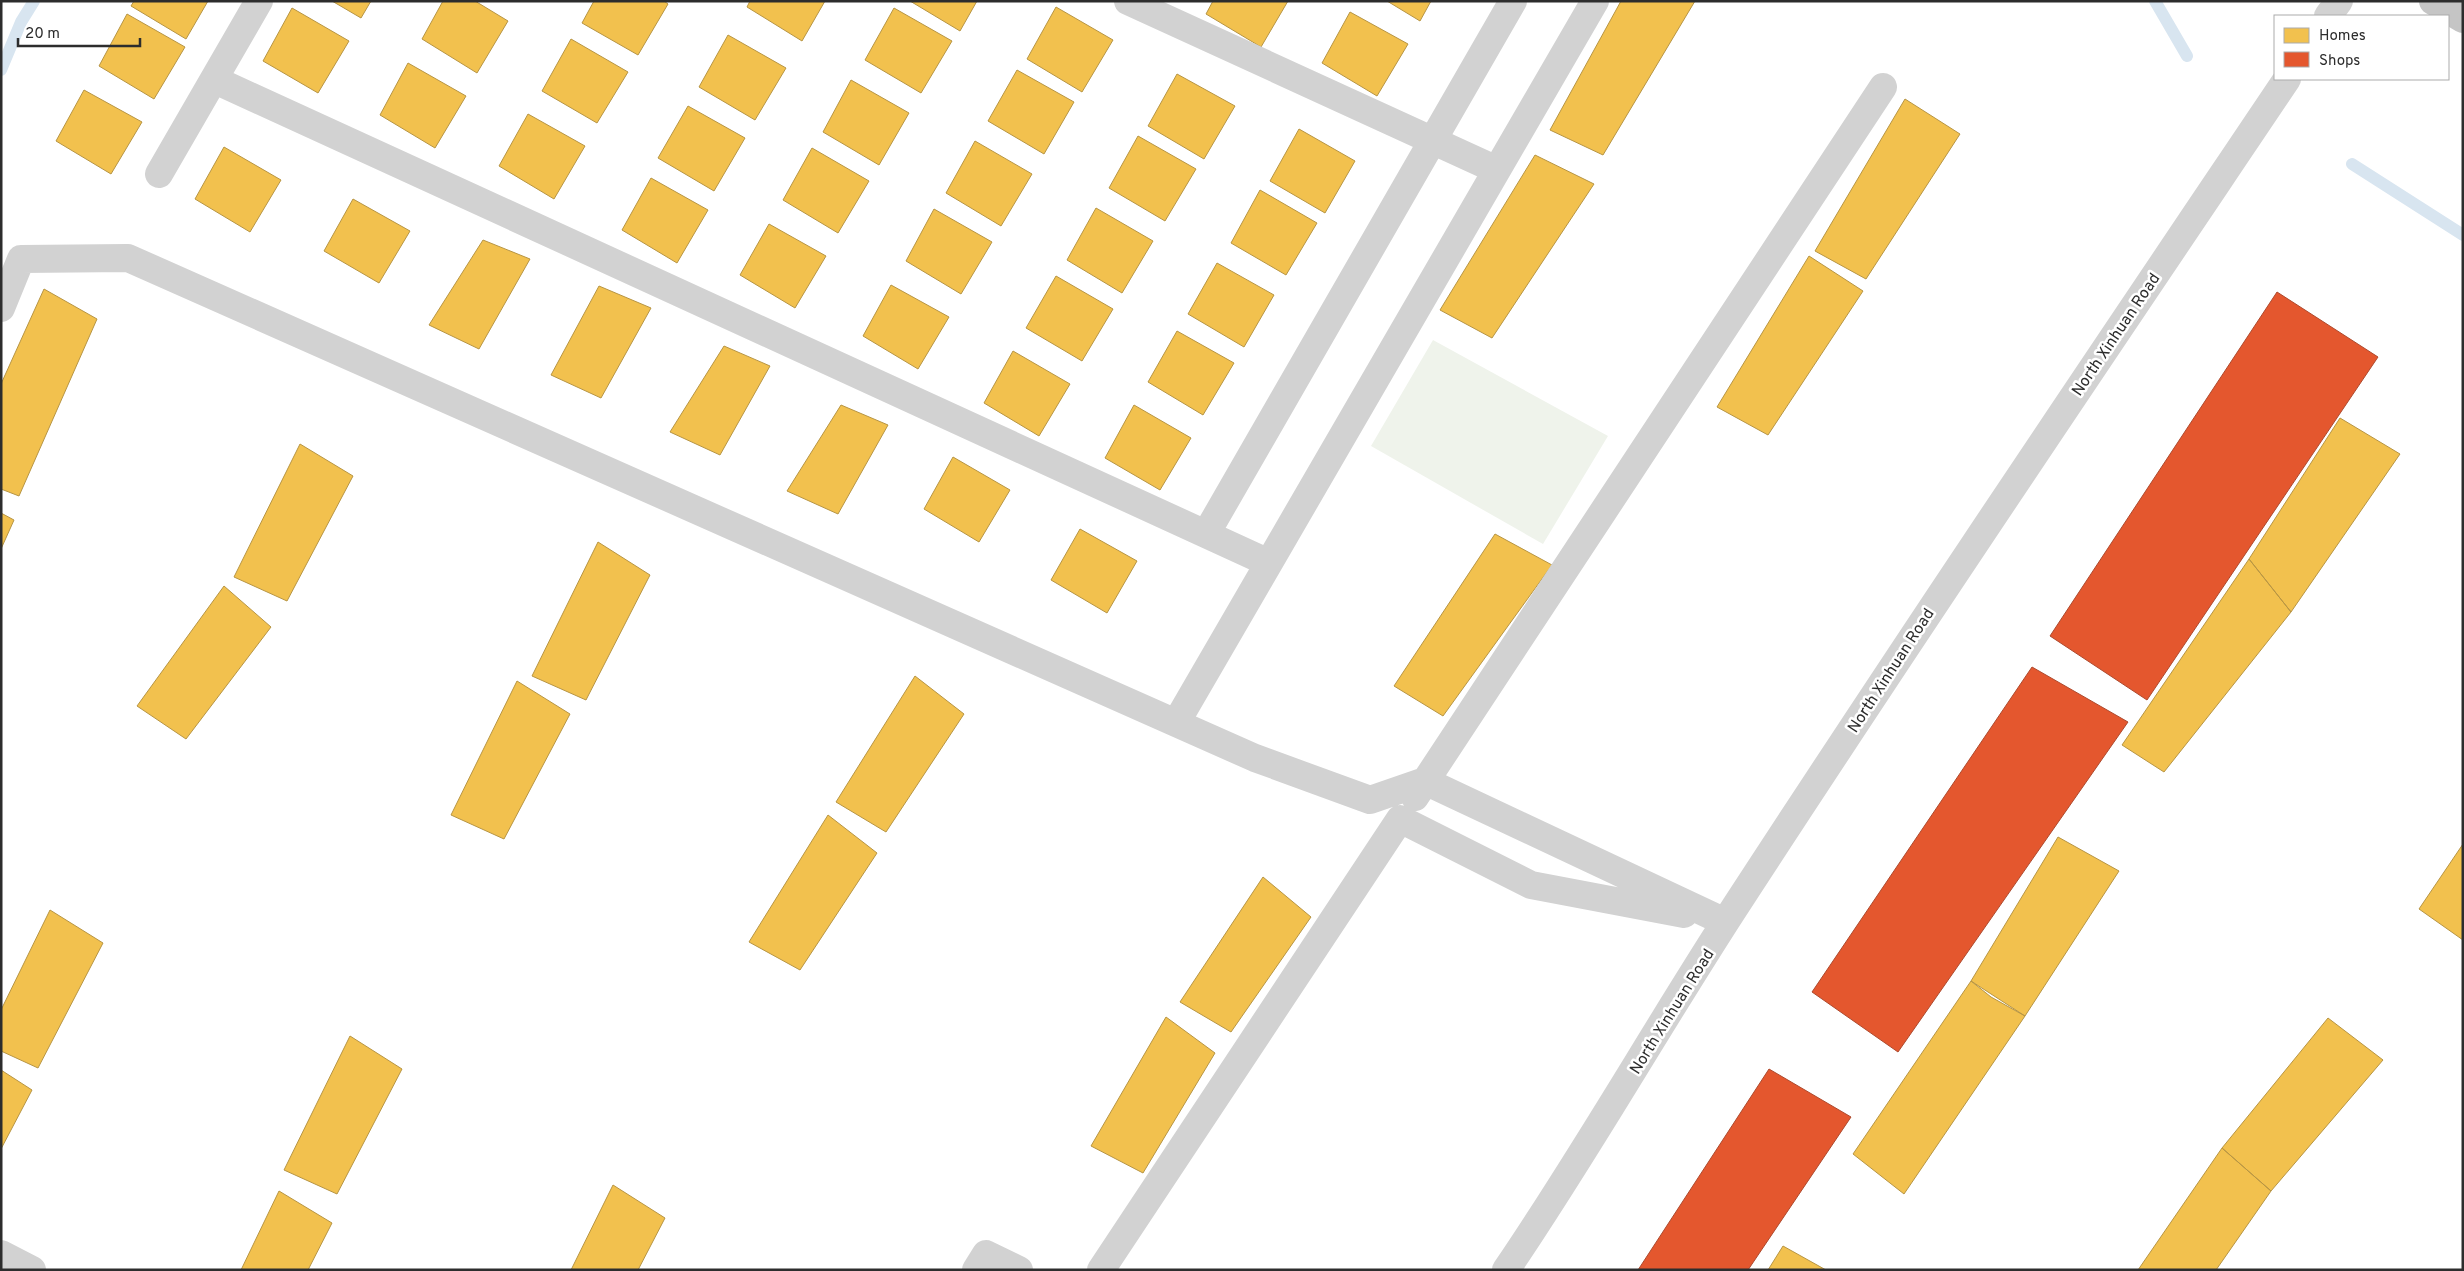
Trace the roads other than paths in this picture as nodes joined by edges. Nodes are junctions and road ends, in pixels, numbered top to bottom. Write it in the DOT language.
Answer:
graph roads {
  1 [pos="259,1"];
  2 [pos="1128,1"];
  3 [pos="1514,1"];
  4 [pos="1595,1"];
  5 [pos="2338,1"];
  6 [pos="2433,1"];
  7 [pos="2329,15"];
  8 [pos="2463,19"];
  9 [pos="215,80"];
  10 [pos="2285,80"];
  11 [pos="1883,87"];
  12 [pos="1433,140"];
  13 [pos="1498,170"];
  14 [pos="159,174"];
  15 [pos="1,308"];
  16 [pos="1206,534"];
  17 [pos="1269,563"];
  18 [pos="1176,723"];
  19 [pos="1425,781"];
  20 [pos="1400,819"];
  21 [pos="1725,922"];
  22 [pos="1,1254"];
  23 [pos="32,1270"];
  24 [pos="976,1270"];
  25 [pos="1019,1270"];
  26 [pos="1101,1270"];
  27 [pos="1506,1270"];
  1 -- 9 [label="street"];
  2 -- 12 [label="street"];
  3 -- 12 [label="street"];
  4 -- 13 [label="street"];
  5 -- 7 [label="street"];
  6 -- 8 [label="main road"];
  9 -- 14 [label="street"];
  9 -- 16 [label="street"];
  10 -- 21 [label="street, North Xinhuan Road"];
  11 -- 19 [label="street"];
  12 -- 13 [label="street"];
  12 -- 16 [label="street"];
  13 -- 17 [label="street"];
  15 -- 18 [label="street"];
  16 -- 17 [label="street"];
  17 -- 18 [label="street"];
  18 -- 19 [label="street"];
  19 -- 20 [label="street"];
  19 -- 21 [label="street"];
  20 -- 21 [label="street"];
  20 -- 26 [label="street"];
  21 -- 27 [label="street, North Xinhuan Road"];
  22 -- 23 [label="street"];
  24 -- 25 [label="street"];
}
